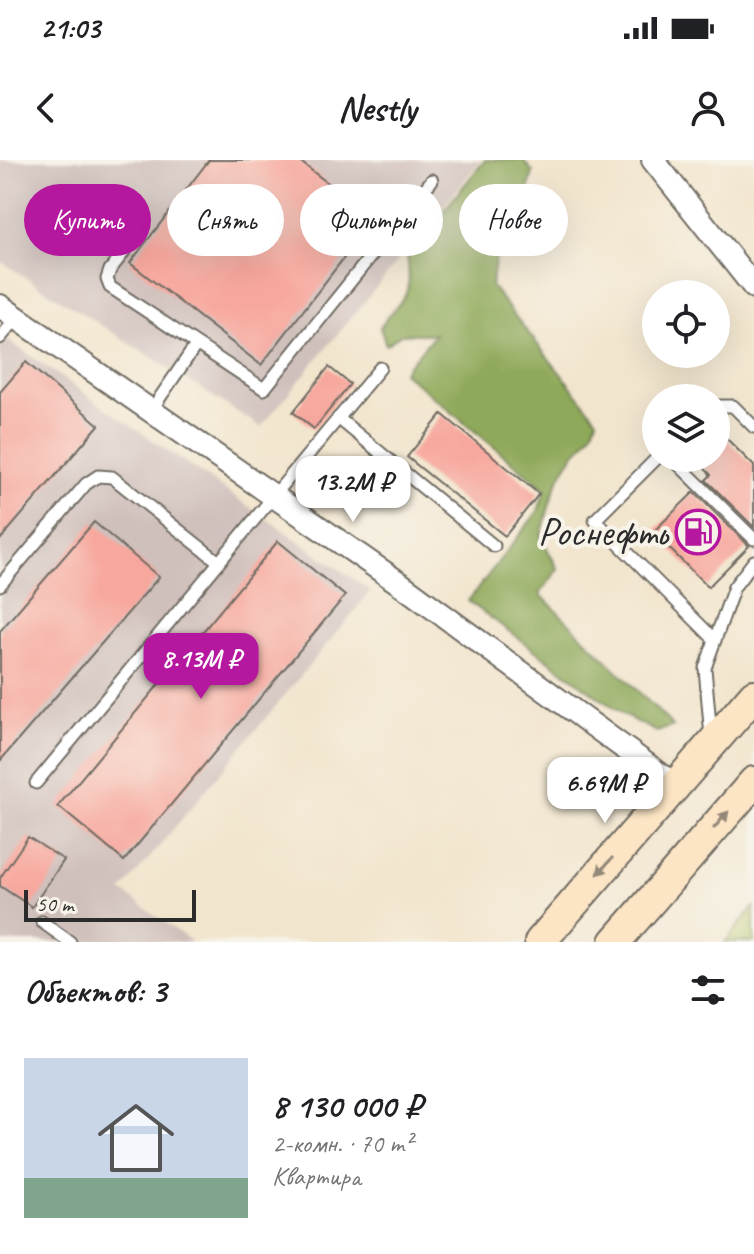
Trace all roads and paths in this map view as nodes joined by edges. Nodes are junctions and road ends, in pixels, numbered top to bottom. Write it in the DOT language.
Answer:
graph roads {
  1 [pos="653,160"];
  2 [pos="432,180"];
  3 [pos="121,256"];
  4 [pos="754,287"];
  5 [pos="9,312"];
  6 [pos="0,338"];
  7 [pos="196,345"];
  8 [pos="380,368"];
  9 [pos="730,406"];
  10 [pos="150,412"];
  11 [pos="338,418"];
  12 [pos="754,427"];
  13 [pos="643,472"];
  14 [pos="686,472"];
  15 [pos="272,497"];
  16 [pos="754,539"];
  17 [pos="494,546"];
  18 [pos="754,561"];
  19 [pos="219,562"];
  20 [pos="0,585"];
  21 [pos="715,640"];
  22 [pos="754,695"];
  23 [pos="712,744"];
  24 [pos="754,782"];
  25 [pos="36,783"];
  26 [pos="676,786"];
  27 [pos="42,922"];
  28 [pos="70,942"];
  29 [pos="540,942"];
  30 [pos="615,942"];
  1 -- 4 [label="street"];
  2 -- 7 [label="lane"];
  3 -- 7 [label="lane"];
  5 -- 6 [label="lane"];
  5 -- 10 [label="street"];
  7 -- 10 [label="lane"];
  8 -- 11 [label="lane"];
  9 -- 12 [label="lane"];
  10 -- 15 [label="street"];
  11 -- 15 [label="lane"];
  11 -- 17 [label="lane"];
  13 -- 21 [label="lane"];
  14 -- 16 [label="lane"];
  15 -- 19 [label="lane"];
  15 -- 26 [label="street"];
  18 -- 21 [label="lane"];
  19 -- 20 [label="lane"];
  19 -- 25 [label="lane"];
  21 -- 23 [label="lane"];
  22 -- 23 [label="main road"];
  23 -- 26 [label="main road"];
  30 -- 24 [label="main road, one-way"];
  26 -- 29 [label="main road, one-way"];
  27 -- 28 [label="lane"];
}
